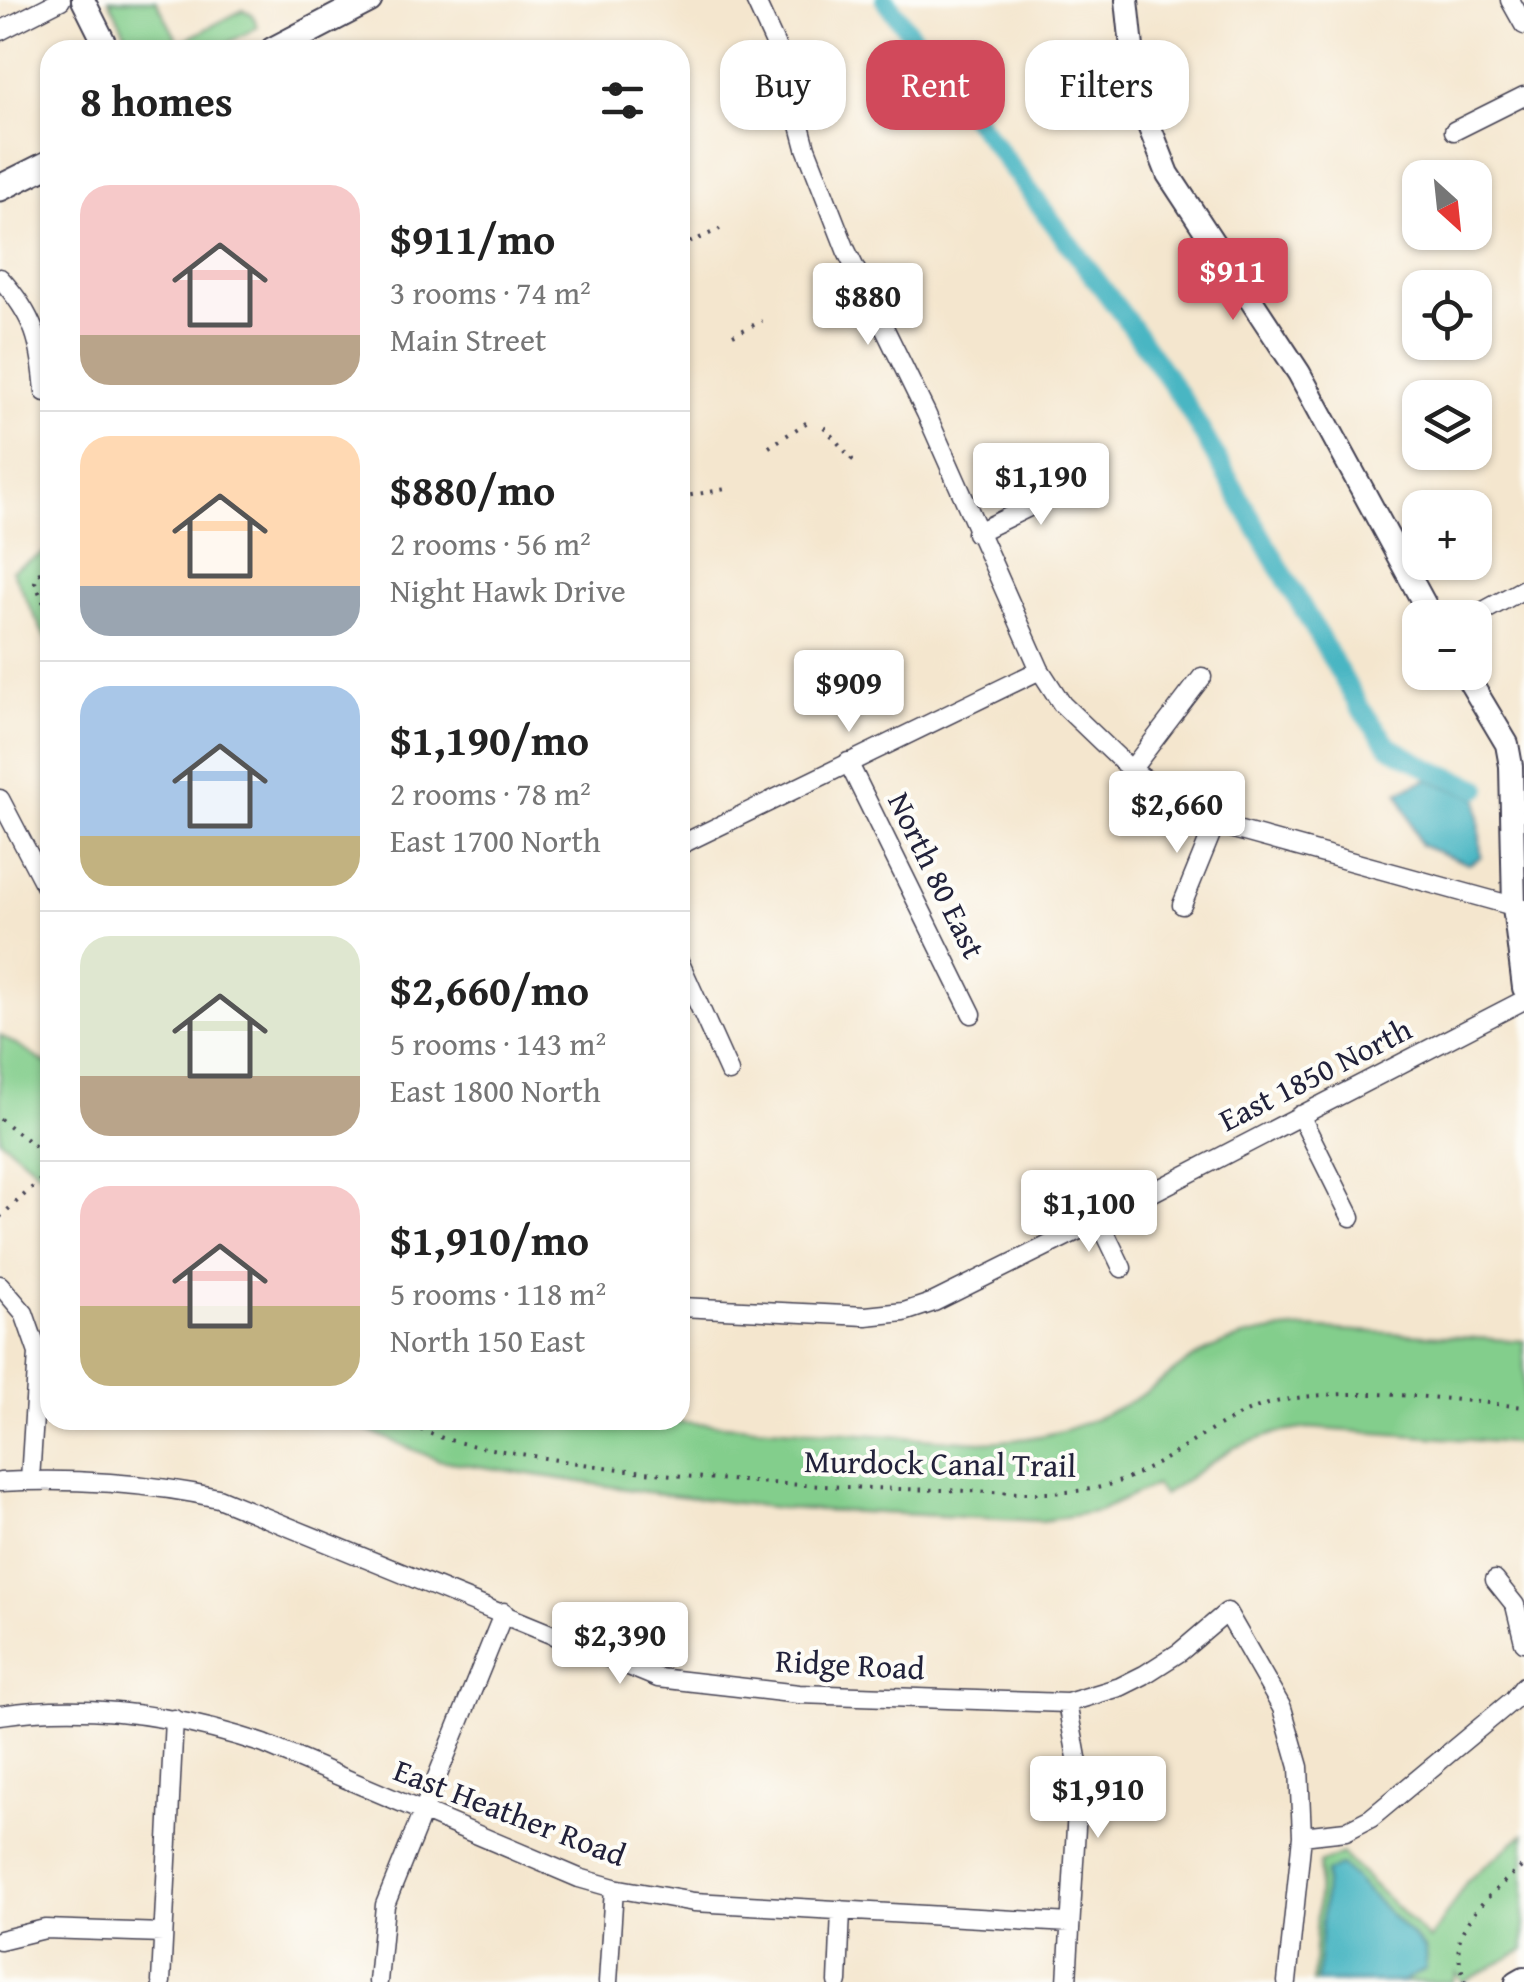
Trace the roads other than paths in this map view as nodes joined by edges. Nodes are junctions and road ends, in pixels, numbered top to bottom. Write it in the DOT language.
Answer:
graph roads {
  1 [pos="61,0"];
  2 [pos="83,0"];
  3 [pos="369,0"];
  4 [pos="755,0"];
  5 [pos="1127,0"];
  6 [pos="1510,0"];
  7 [pos="1524,25"];
  8 [pos="0,31"];
  9 [pos="103,40"];
  10 [pos="292,40"];
  11 [pos="1524,96"];
  12 [pos="1454,131"];
  13 [pos="40,168"];
  14 [pos="0,188"];
  15 [pos="0,278"];
  16 [pos="40,344"];
  17 [pos="1084,480"];
  18 [pos="976,532"];
  19 [pos="1524,589"];
  20 [pos="1422,600"];
  21 [pos="1492,607"];
  22 [pos="1040,670"];
  23 [pos="1202,676"];
  24 [pos="1474,690"];
  25 [pos="848,762"];
  26 [pos="1130,770"];
  27 [pos="0,799"];
  28 [pos="1215,824"];
  29 [pos="690,840"];
  30 [pos="40,875"];
  31 [pos="1182,905"];
  32 [pos="1519,908"];
  33 [pos="690,984"];
  34 [pos="1524,988"];
  35 [pos="1524,1000"];
  36 [pos="972,1014"];
  37 [pos="730,1072"];
  38 [pos="1300,1115"];
  39 [pos="1351,1217"];
  40 [pos="1099,1220"];
  41 [pos="1122,1268"];
  42 [pos="0,1284"];
  43 [pos="690,1307"];
  44 [pos="30,1480"];
  45 [pos="0,1482"];
  46 [pos="1495,1580"];
  47 [pos="504,1612"];
  48 [pos="1524,1642"];
  49 [pos="1519,1693"];
  50 [pos="1067,1703"];
  51 [pos="0,1715"];
  52 [pos="174,1719"];
  53 [pos="421,1812"];
  54 [pos="1302,1836"];
  55 [pos="614,1888"];
  56 [pos="840,1910"];
  57 [pos="1070,1924"];
  58 [pos="163,1933"];
  59 [pos="0,1940"];
  60 [pos="1524,1978"];
  61 [pos="161,1982"];
  62 [pos="378,1982"];
  63 [pos="608,1982"];
  64 [pos="838,1982"];
  65 [pos="1067,1982"];
  66 [pos="1287,1982"];
  67 [pos="1517,1982"];
  1 -- 8 [label="street"];
  2 -- 9 [label="street"];
  3 -- 10 [label="main road"];
  4 -- 18 [label="street"];
  5 -- 20 [label="street"];
  6 -- 7 [label="street"];
  11 -- 12 [label="street"];
  13 -- 14 [label="main road"];
  15 -- 16 [label="street"];
  17 -- 18 [label="street"];
  18 -- 22 [label="street"];
  19 -- 21 [label="street"];
  22 -- 25 [label="street"];
  22 -- 26 [label="street"];
  23 -- 26 [label="street"];
  24 -- 32 [label="street"];
  25 -- 29 [label="street"];
  25 -- 36 [label="street, North 80 East"];
  26 -- 28 [label="street"];
  27 -- 30 [label="street"];
  28 -- 31 [label="street"];
  28 -- 32 [label="street"];
  32 -- 34 [label="street"];
  33 -- 37 [label="street"];
  35 -- 38 [label="street, East 1850 North"];
  38 -- 39 [label="street"];
  38 -- 40 [label="street, East 1850 North"];
  40 -- 41 [label="street"];
  40 -- 43 [label="street, East 1850 North"];
  42 -- 44 [label="street"];
  44 -- 45 [label="street, Ridge Road"];
  44 -- 47 [label="street, Ridge Road"];
  46 -- 48 [label="street"];
  47 -- 50 [label="street, Ridge Road"];
  47 -- 53 [label="street"];
  49 -- 54 [label="street"];
  50 -- 54 [label="street, Ridge Road"];
  50 -- 57 [label="street"];
  51 -- 52 [label="street, East Heather Road"];
  52 -- 53 [label="street, East Heather Road"];
  52 -- 58 [label="street"];
  53 -- 55 [label="street, East Heather Road"];
  53 -- 62 [label="street"];
  54 -- 66 [label="street"];
  55 -- 56 [label="street, East Heather Road"];
  55 -- 63 [label="street"];
  56 -- 57 [label="street, East Heather Road"];
  56 -- 64 [label="street"];
  57 -- 65 [label="street"];
  58 -- 59 [label="street"];
  58 -- 61 [label="street"];
  60 -- 67 [label="street"];
}
